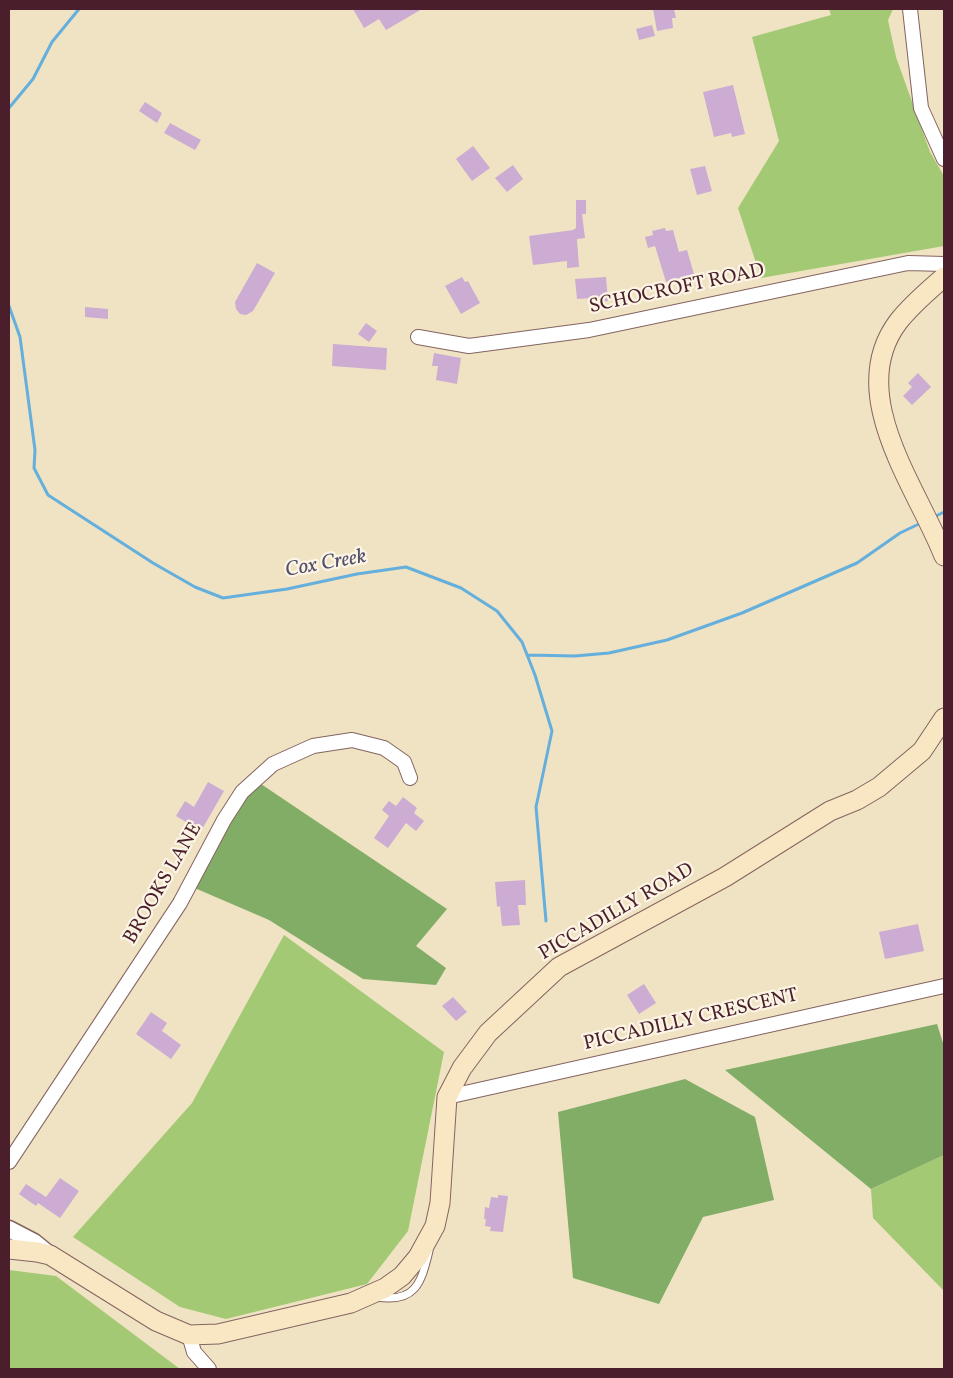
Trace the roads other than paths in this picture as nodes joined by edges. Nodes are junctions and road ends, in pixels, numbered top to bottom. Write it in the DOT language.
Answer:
graph roads {
  1 [pos="910,9"];
  2 [pos="944,159"];
  3 [pos="944,264"];
  4 [pos="944,277"];
  5 [pos="418,336"];
  6 [pos="942,550"];
  7 [pos="944,718"];
  8 [pos="410,778"];
  9 [pos="944,986"];
  10 [pos="448,1097"];
  11 [pos="9,1162"];
  12 [pos="9,1229"];
  13 [pos="9,1249"];
  14 [pos="50,1255"];
  15 [pos="189,1335"];
  16 [pos="209,1369"];
  1 -- 2 [label="street"];
  3 -- 5 [label="street, SCHOCROFT ROAD"];
  4 -- 6 [label="main road"];
  7 -- 10 [label="main road, PICCADILLY ROAD"];
  8 -- 11 [label="street, BROOKS LANE"];
  9 -- 10 [label="street, PICCADILLY CRESCENT"];
  10 -- 15 [label="main road, PICCADILLY ROAD"];
  12 -- 14 [label="street"];
  13 -- 14 [label="main road, PICCADILLY ROAD"];
  14 -- 15 [label="main road, PICCADILLY ROAD"];
  15 -- 16 [label="street"];
}
